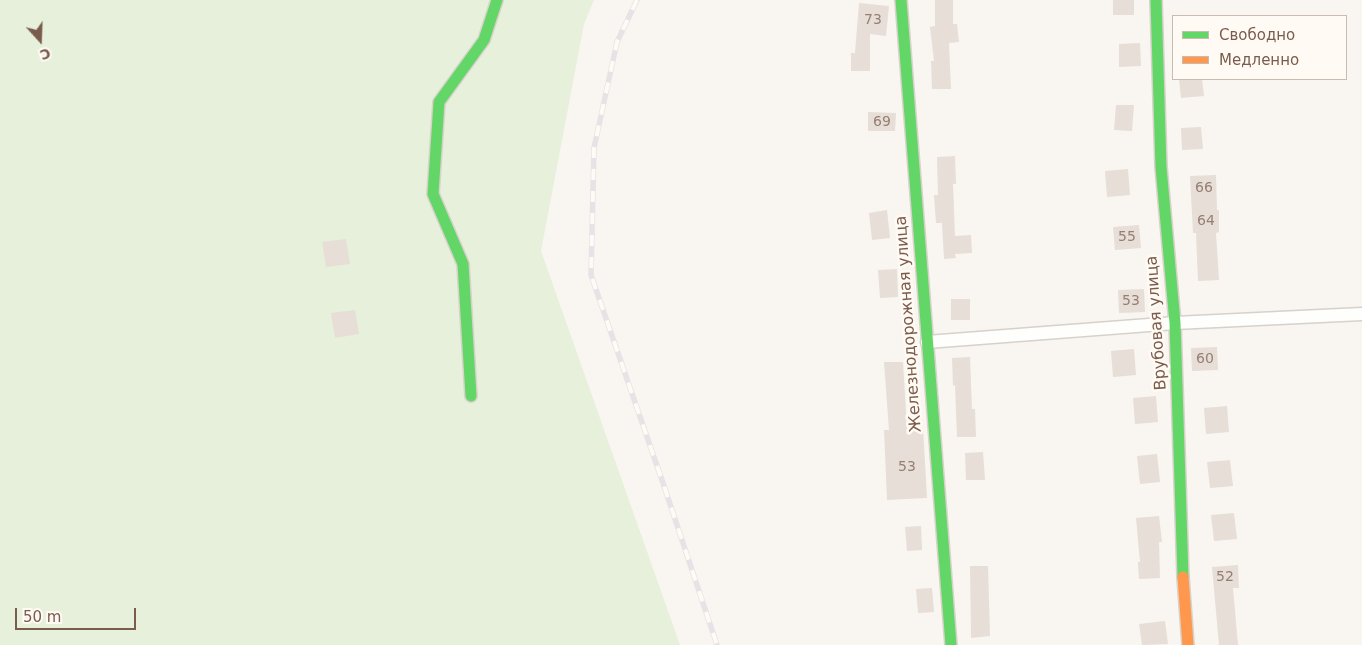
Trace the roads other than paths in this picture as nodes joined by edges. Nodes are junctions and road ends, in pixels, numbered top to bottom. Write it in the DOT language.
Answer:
graph roads {
  1 [pos="496,0"];
  2 [pos="901,0"];
  3 [pos="1156,0"];
  4 [pos="1362,314"];
  5 [pos="1176,323"];
  6 [pos="928,342"];
  7 [pos="471,396"];
  8 [pos="951,645"];
  9 [pos="1188,645"];
  1 -- 7 [label="street"];
  2 -- 6 [label="street, Железнодорожная улица"];
  3 -- 5 [label="street, Врубовая улица"];
  4 -- 5 [label="street"];
  5 -- 6 [label="street"];
  5 -- 9 [label="street, Врубовая улица"];
  6 -- 8 [label="street, Железнодорожная улица"];
}
